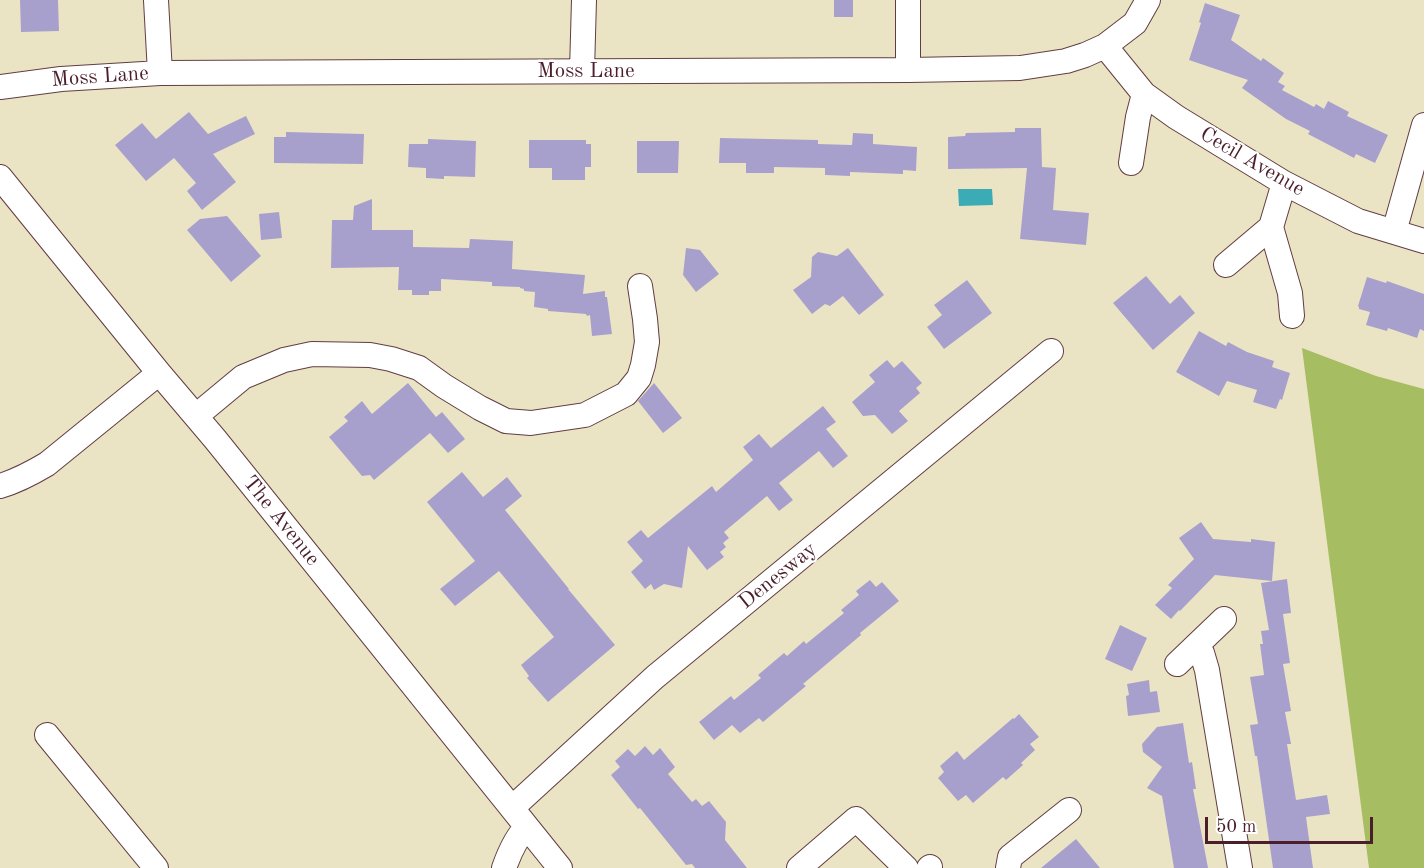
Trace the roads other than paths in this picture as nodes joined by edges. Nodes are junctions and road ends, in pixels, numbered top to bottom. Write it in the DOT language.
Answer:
graph roads {
  1 [pos="156,0"];
  2 [pos="584,0"];
  3 [pos="908,0"];
  4 [pos="1148,0"];
  5 [pos="1105,46"];
  6 [pos="908,70"];
  7 [pos="582,71"];
  8 [pos="160,73"];
  9 [pos="0,87"];
  10 [pos="1144,94"];
  11 [pos="1424,125"];
  12 [pos="1131,163"];
  13 [pos="0,177"];
  14 [pos="1284,183"];
  15 [pos="1272,227"];
  16 [pos="1394,232"];
  17 [pos="1424,242"];
  18 [pos="1226,265"];
  19 [pos="640,286"];
  20 [pos="1292,316"];
  21 [pos="1051,351"];
  22 [pos="159,373"];
  23 [pos="196,416"];
  24 [pos="0,486"];
  25 [pos="1224,619"];
  26 [pos="1197,645"];
  27 [pos="1177,664"];
  28 [pos="46,735"];
  29 [pos="512,808"];
  30 [pos="1069,810"];
  31 [pos="527,827"];
  32 [pos="156,868"];
  33 [pos="504,868"];
  34 [pos="560,868"];
  35 [pos="799,868"];
  36 [pos="906,868"];
  37 [pos="1008,868"];
  38 [pos="1240,868"];
  1 -- 8 [label="street"];
  2 -- 7 [label="street"];
  3 -- 6 [label="street"];
  4 -- 5 [label="street, Moss Lane"];
  5 -- 6 [label="street, Moss Lane"];
  5 -- 10 [label="street, Cecil Avenue"];
  6 -- 7 [label="street, Moss Lane"];
  7 -- 8 [label="street, Moss Lane"];
  8 -- 9 [label="street, Moss Lane"];
  10 -- 12 [label="street"];
  10 -- 14 [label="street, Cecil Avenue"];
  11 -- 16 [label="street"];
  13 -- 22 [label="street, The Avenue"];
  14 -- 15 [label="street"];
  14 -- 16 [label="street, Cecil Avenue"];
  15 -- 18 [label="street"];
  15 -- 20 [label="street"];
  16 -- 17 [label="street, Cecil Avenue"];
  19 -- 23 [label="street"];
  21 -- 29 [label="street, Denesway"];
  22 -- 23 [label="street, The Avenue"];
  22 -- 24 [label="street"];
  23 -- 29 [label="street, The Avenue"];
  25 -- 26 [label="street"];
  26 -- 27 [label="street"];
  26 -- 38 [label="street"];
  28 -- 32 [label="street"];
  29 -- 31 [label="street, The Avenue"];
  30 -- 37 [label="street"];
  31 -- 33 [label="street"];
  31 -- 34 [label="street, The Avenue"];
  35 -- 36 [label="street"];
}
